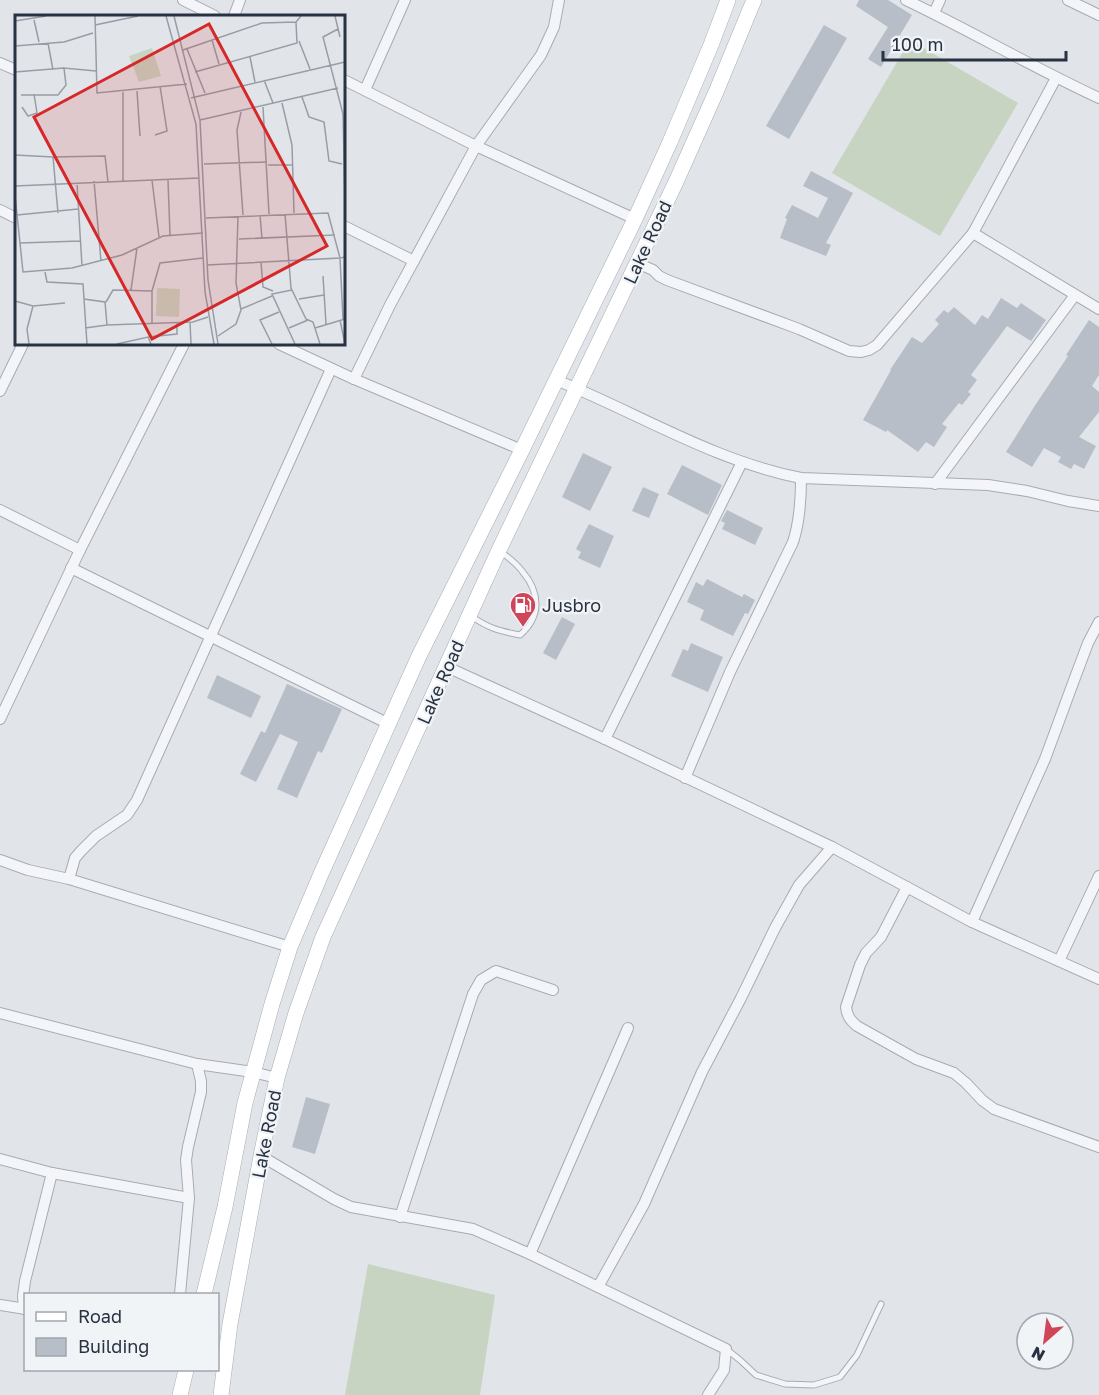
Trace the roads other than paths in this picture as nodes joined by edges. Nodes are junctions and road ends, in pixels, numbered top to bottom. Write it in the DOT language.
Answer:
graph roads {
  1 [pos="183,0"];
  2 [pos="240,0"];
  3 [pos="405,0"];
  4 [pos="559,0"];
  5 [pos="728,0"];
  6 [pos="754,0"];
  7 [pos="906,0"];
  8 [pos="940,0"];
  9 [pos="1068,0"];
  10 [pos="934,13"];
  11 [pos="213,15"];
  12 [pos="234,15"];
  13 [pos="1099,15"];
  14 [pos="0,63"];
  15 [pos="15,70"];
  16 [pos="1056,78"];
  17 [pos="345,80"];
  18 [pos="365,90"];
  19 [pos="1099,98"];
  20 [pos="476,147"];
  21 [pos="0,210"];
  22 [pos="15,218"];
  23 [pos="635,219"];
  24 [pos="345,226"];
  25 [pos="973,233"];
  26 [pos="414,261"];
  27 [pos="637,263"];
  28 [pos="1075,295"];
  29 [pos="1099,309"];
  30 [pos="23,345"];
  31 [pos="183,345"];
  32 [pos="281,345"];
  33 [pos="331,369"];
  34 [pos="354,379"];
  35 [pos="556,380"];
  36 [pos="577,388"];
  37 [pos="0,391"];
  38 [pos="522,450"];
  39 [pos="742,462"];
  40 [pos="801,478"];
  41 [pos="935,484"];
  42 [pos="1099,506"];
  43 [pos="0,510"];
  44 [pos="80,550"];
  45 [pos="499,550"];
  46 [pos="71,568"];
  47 [pos="470,615"];
  48 [pos="1099,622"];
  49 [pos="211,635"];
  50 [pos="447,667"];
  51 [pos="0,719"];
  52 [pos="389,724"];
  53 [pos="605,739"];
  54 [pos="685,778"];
  55 [pos="832,847"];
  56 [pos="0,860"];
  57 [pos="1099,876"];
  58 [pos="69,879"];
  59 [pos="907,887"];
  60 [pos="972,922"];
  61 [pos="290,947"];
  62 [pos="1059,962"];
  63 [pos="1099,979"];
  64 [pos="553,990"];
  65 [pos="0,1013"];
  66 [pos="628,1028"];
  67 [pos="197,1064"];
  68 [pos="253,1072"];
  69 [pos="277,1078"];
  70 [pos="1099,1147"];
  71 [pos="261,1156"];
  72 [pos="0,1159"];
  73 [pos="52,1173"];
  74 [pos="189,1198"];
  75 [pos="400,1217"];
  76 [pos="530,1254"];
  77 [pos="598,1287"];
  78 [pos="180,1293"];
  79 [pos="204,1293"];
  80 [pos="24,1302"];
  81 [pos="881,1304"];
  82 [pos="0,1305"];
  83 [pos="24,1309"];
  84 [pos="726,1349"];
  85 [pos="186,1371"];
  86 [pos="180,1395"];
  87 [pos="221,1395"];
  88 [pos="708,1395"];
  1 -- 11 [label="street"];
  2 -- 12 [label="street"];
  3 -- 18 [label="street"];
  4 -- 20 [label="street"];
  5 -- 23 [label="main road, Lake Road"];
  6 -- 27 [label="main road, Lake Road"];
  7 -- 10 [label="street"];
  8 -- 10 [label="street"];
  9 -- 13 [label="street"];
  10 -- 16 [label="street"];
  14 -- 15 [label="street"];
  16 -- 19 [label="street"];
  16 -- 25 [label="street"];
  17 -- 18 [label="street"];
  18 -- 20 [label="street"];
  20 -- 23 [label="street"];
  20 -- 26 [label="street"];
  21 -- 22 [label="street"];
  23 -- 35 [label="main road, Lake Road"];
  24 -- 26 [label="street"];
  25 -- 27 [label="street"];
  25 -- 28 [label="street"];
  26 -- 34 [label="street"];
  27 -- 36 [label="main road, Lake Road"];
  28 -- 29 [label="street"];
  28 -- 41 [label="street"];
  30 -- 37 [label="street"];
  31 -- 44 [label="street"];
  32 -- 33 [label="street"];
  33 -- 34 [label="street"];
  33 -- 49 [label="street"];
  34 -- 38 [label="street"];
  35 -- 36 [label="street"];
  35 -- 38 [label="main road, Lake Road"];
  36 -- 39 [label="street"];
  36 -- 45 [label="main road, Lake Road"];
  38 -- 52 [label="main road, Lake Road"];
  39 -- 40 [label="street"];
  39 -- 53 [label="street"];
  40 -- 41 [label="street"];
  40 -- 54 [label="street"];
  41 -- 42 [label="street"];
  43 -- 44 [label="street"];
  44 -- 46 [label="street"];
  45 -- 47 [label="main road, Lake Road"];
  45 -- 47 [label="lane"];
  46 -- 49 [label="street"];
  46 -- 51 [label="street"];
  47 -- 50 [label="main road, Lake Road"];
  48 -- 60 [label="street"];
  49 -- 52 [label="street"];
  49 -- 58 [label="street"];
  50 -- 53 [label="street"];
  50 -- 69 [label="main road, Lake Road"];
  52 -- 61 [label="main road, Lake Road"];
  53 -- 54 [label="street"];
  54 -- 55 [label="street"];
  55 -- 59 [label="street"];
  55 -- 77 [label="street"];
  56 -- 58 [label="street"];
  57 -- 62 [label="street"];
  58 -- 61 [label="street"];
  59 -- 60 [label="street"];
  59 -- 70 [label="street"];
  60 -- 62 [label="street"];
  61 -- 68 [label="main road, Lake Road"];
  62 -- 63 [label="street"];
  64 -- 75 [label="street"];
  65 -- 67 [label="street"];
  66 -- 76 [label="street"];
  67 -- 68 [label="street"];
  67 -- 74 [label="street"];
  68 -- 69 [label="street"];
  68 -- 79 [label="main road, Lake Road"];
  69 -- 71 [label="main road, Lake Road"];
  71 -- 75 [label="street"];
  71 -- 87 [label="main road, Lake Road"];
  72 -- 73 [label="street"];
  73 -- 74 [label="street"];
  73 -- 80 [label="street"];
  74 -- 78 [label="street"];
  75 -- 76 [label="street"];
  76 -- 77 [label="street"];
  77 -- 84 [label="street"];
  81 -- 84 [label="lane"];
  82 -- 83 [label="street"];
  84 -- 88 [label="street"];
  85 -- 86 [label="main road"];
}
